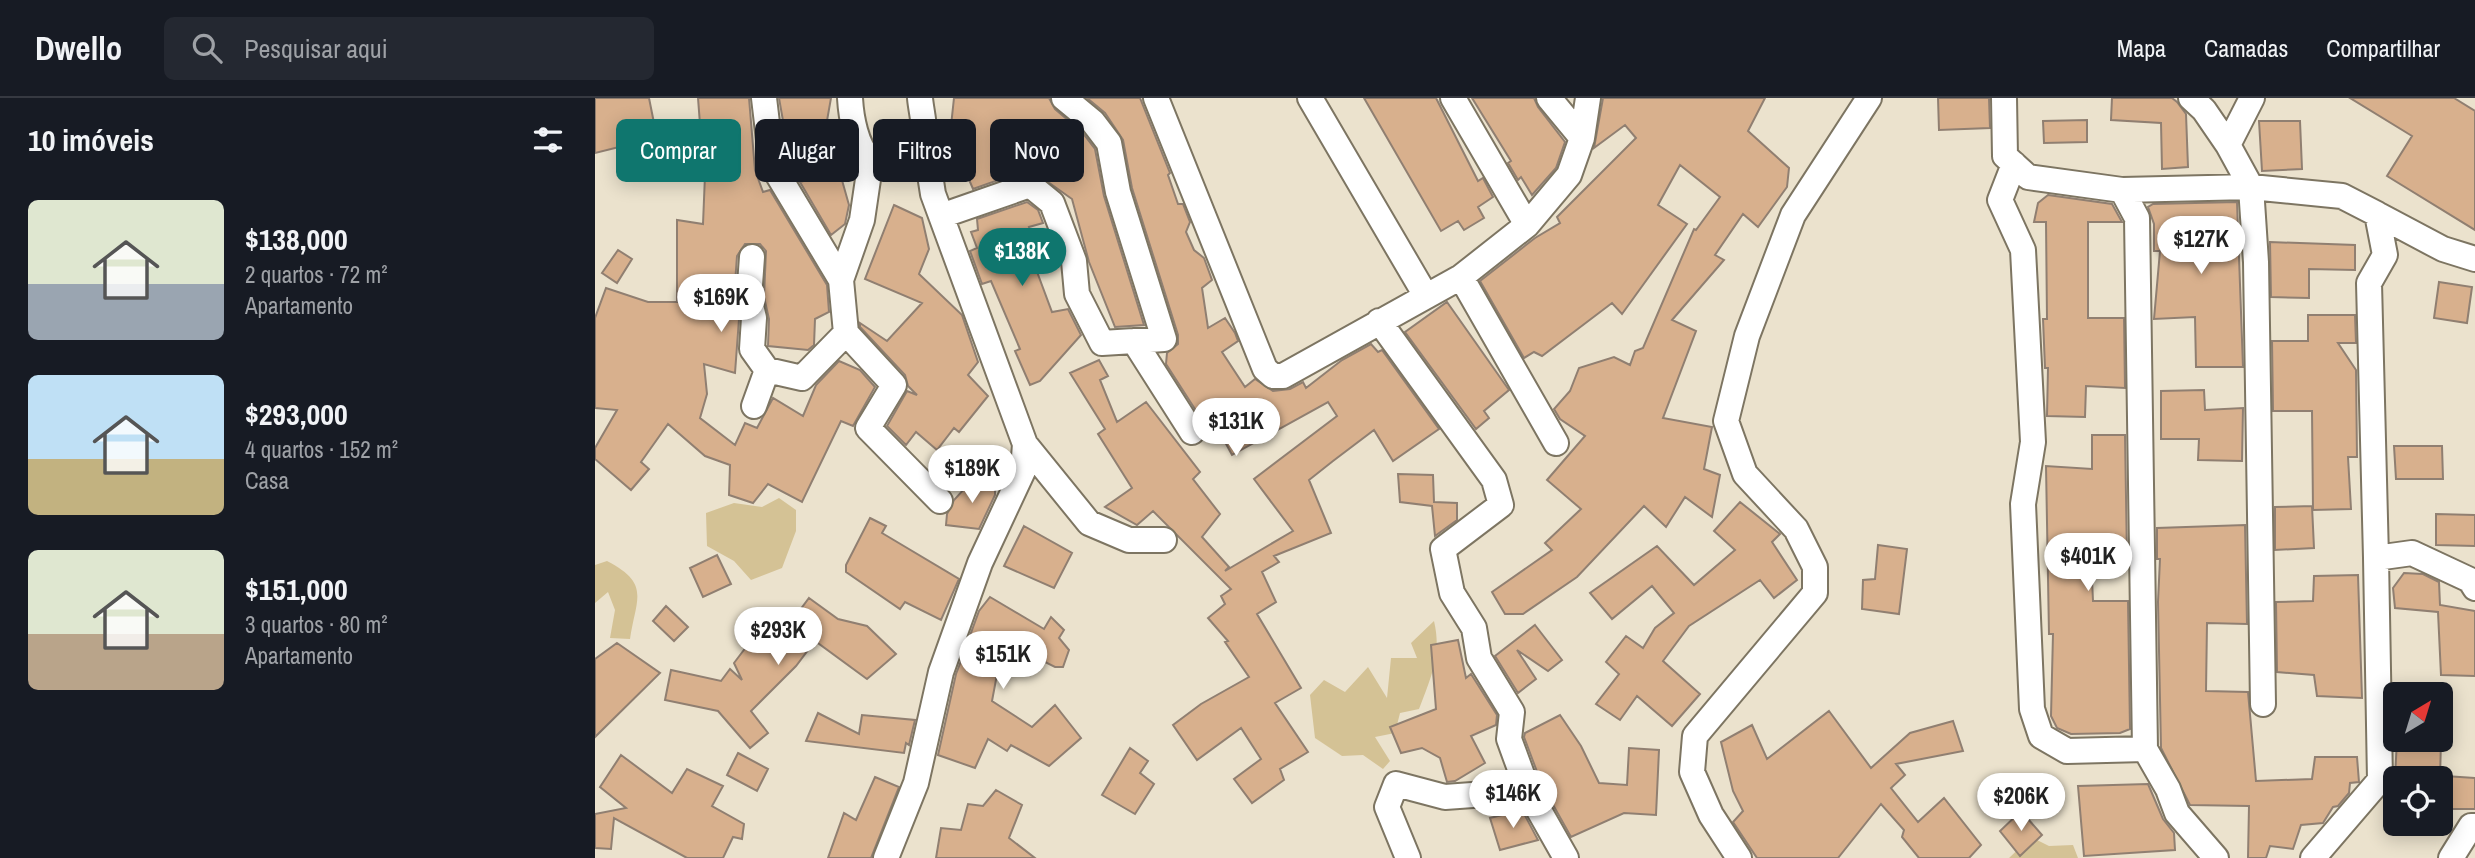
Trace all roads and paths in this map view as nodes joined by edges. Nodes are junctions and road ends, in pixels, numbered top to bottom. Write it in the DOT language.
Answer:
graph roads {
  1 [pos="764,98"];
  2 [pos="850,98"];
  3 [pos="920,98"];
  4 [pos="1063,98"];
  5 [pos="1156,98"];
  6 [pos="1310,98"];
  7 [pos="1453,98"];
  8 [pos="1549,98"];
  9 [pos="1588,98"];
  10 [pos="1870,98"];
  11 [pos="2004,98"];
  12 [pos="2191,98"];
  13 [pos="2252,98"];
  14 [pos="922,119"];
  15 [pos="1582,138"];
  16 [pos="2228,145"];
  17 [pos="873,156"];
  18 [pos="2014,164"];
  19 [pos="875,182"];
  20 [pos="906,182"];
  21 [pos="933,182"];
  22 [pos="2251,187"];
  23 [pos="2122,190"];
  24 [pos="937,205"];
  25 [pos="2377,214"];
  26 [pos="1527,225"];
  27 [pos="752,257"];
  28 [pos="2475,259"];
  29 [pos="1461,276"];
  30 [pos="841,280"];
  31 [pos="1426,296"];
  32 [pos="1380,321"];
  33 [pos="846,333"];
  34 [pos="1134,341"];
  35 [pos="767,370"];
  36 [pos="754,406"];
  37 [pos="1192,432"];
  38 [pos="1556,443"];
  39 [pos="1025,444"];
  40 [pos="940,501"];
  41 [pos="1164,540"];
  42 [pos="2376,558"];
  43 [pos="2475,587"];
  44 [pos="2263,704"];
  45 [pos="2145,749"];
  46 [pos="1528,791"];
  47 [pos="2475,826"];
  48 [pos="886,858"];
  49 [pos="1408,858"];
  50 [pos="1566,858"];
  51 [pos="1739,858"];
  52 [pos="2216,858"];
  53 [pos="2313,858"];
  54 [pos="2451,858"];
  1 -- 30 [label="street"];
  2 -- 17 [label="street"];
  3 -- 14 [label="street"];
  4 -- 34 [label="street"];
  5 -- 32 [label="street"];
  6 -- 31 [label="street"];
  7 -- 26 [label="street"];
  8 -- 15 [label="street"];
  9 -- 15 [label="street"];
  10 -- 51 [label="street"];
  11 -- 18 [label="street"];
  12 -- 16 [label="street"];
  13 -- 16 [label="street"];
  15 -- 26 [label="street"];
  16 -- 22 [label="street"];
  18 -- 23 [label="street"];
  18 -- 45 [label="street"];
  19 -- 30 [label="street"];
  20 -- 24 [label="street"];
  21 -- 24 [label="street"];
  22 -- 23 [label="street"];
  22 -- 25 [label="street"];
  22 -- 44 [label="street"];
  23 -- 45 [label="street"];
  24 -- 34 [label="street"];
  24 -- 39 [label="street"];
  25 -- 28 [label="street"];
  25 -- 42 [label="street"];
  26 -- 29 [label="street"];
  27 -- 35 [label="street"];
  29 -- 31 [label="street"];
  29 -- 38 [label="street"];
  30 -- 33 [label="street"];
  31 -- 32 [label="street"];
  32 -- 46 [label="street"];
  33 -- 35 [label="street"];
  33 -- 40 [label="street"];
  34 -- 37 [label="street"];
  35 -- 36 [label="street"];
  39 -- 41 [label="street"];
  39 -- 48 [label="street"];
  42 -- 43 [label="street"];
  42 -- 53 [label="street"];
  45 -- 52 [label="street"];
  46 -- 49 [label="street"];
  46 -- 50 [label="street"];
  47 -- 54 [label="street"];
}
